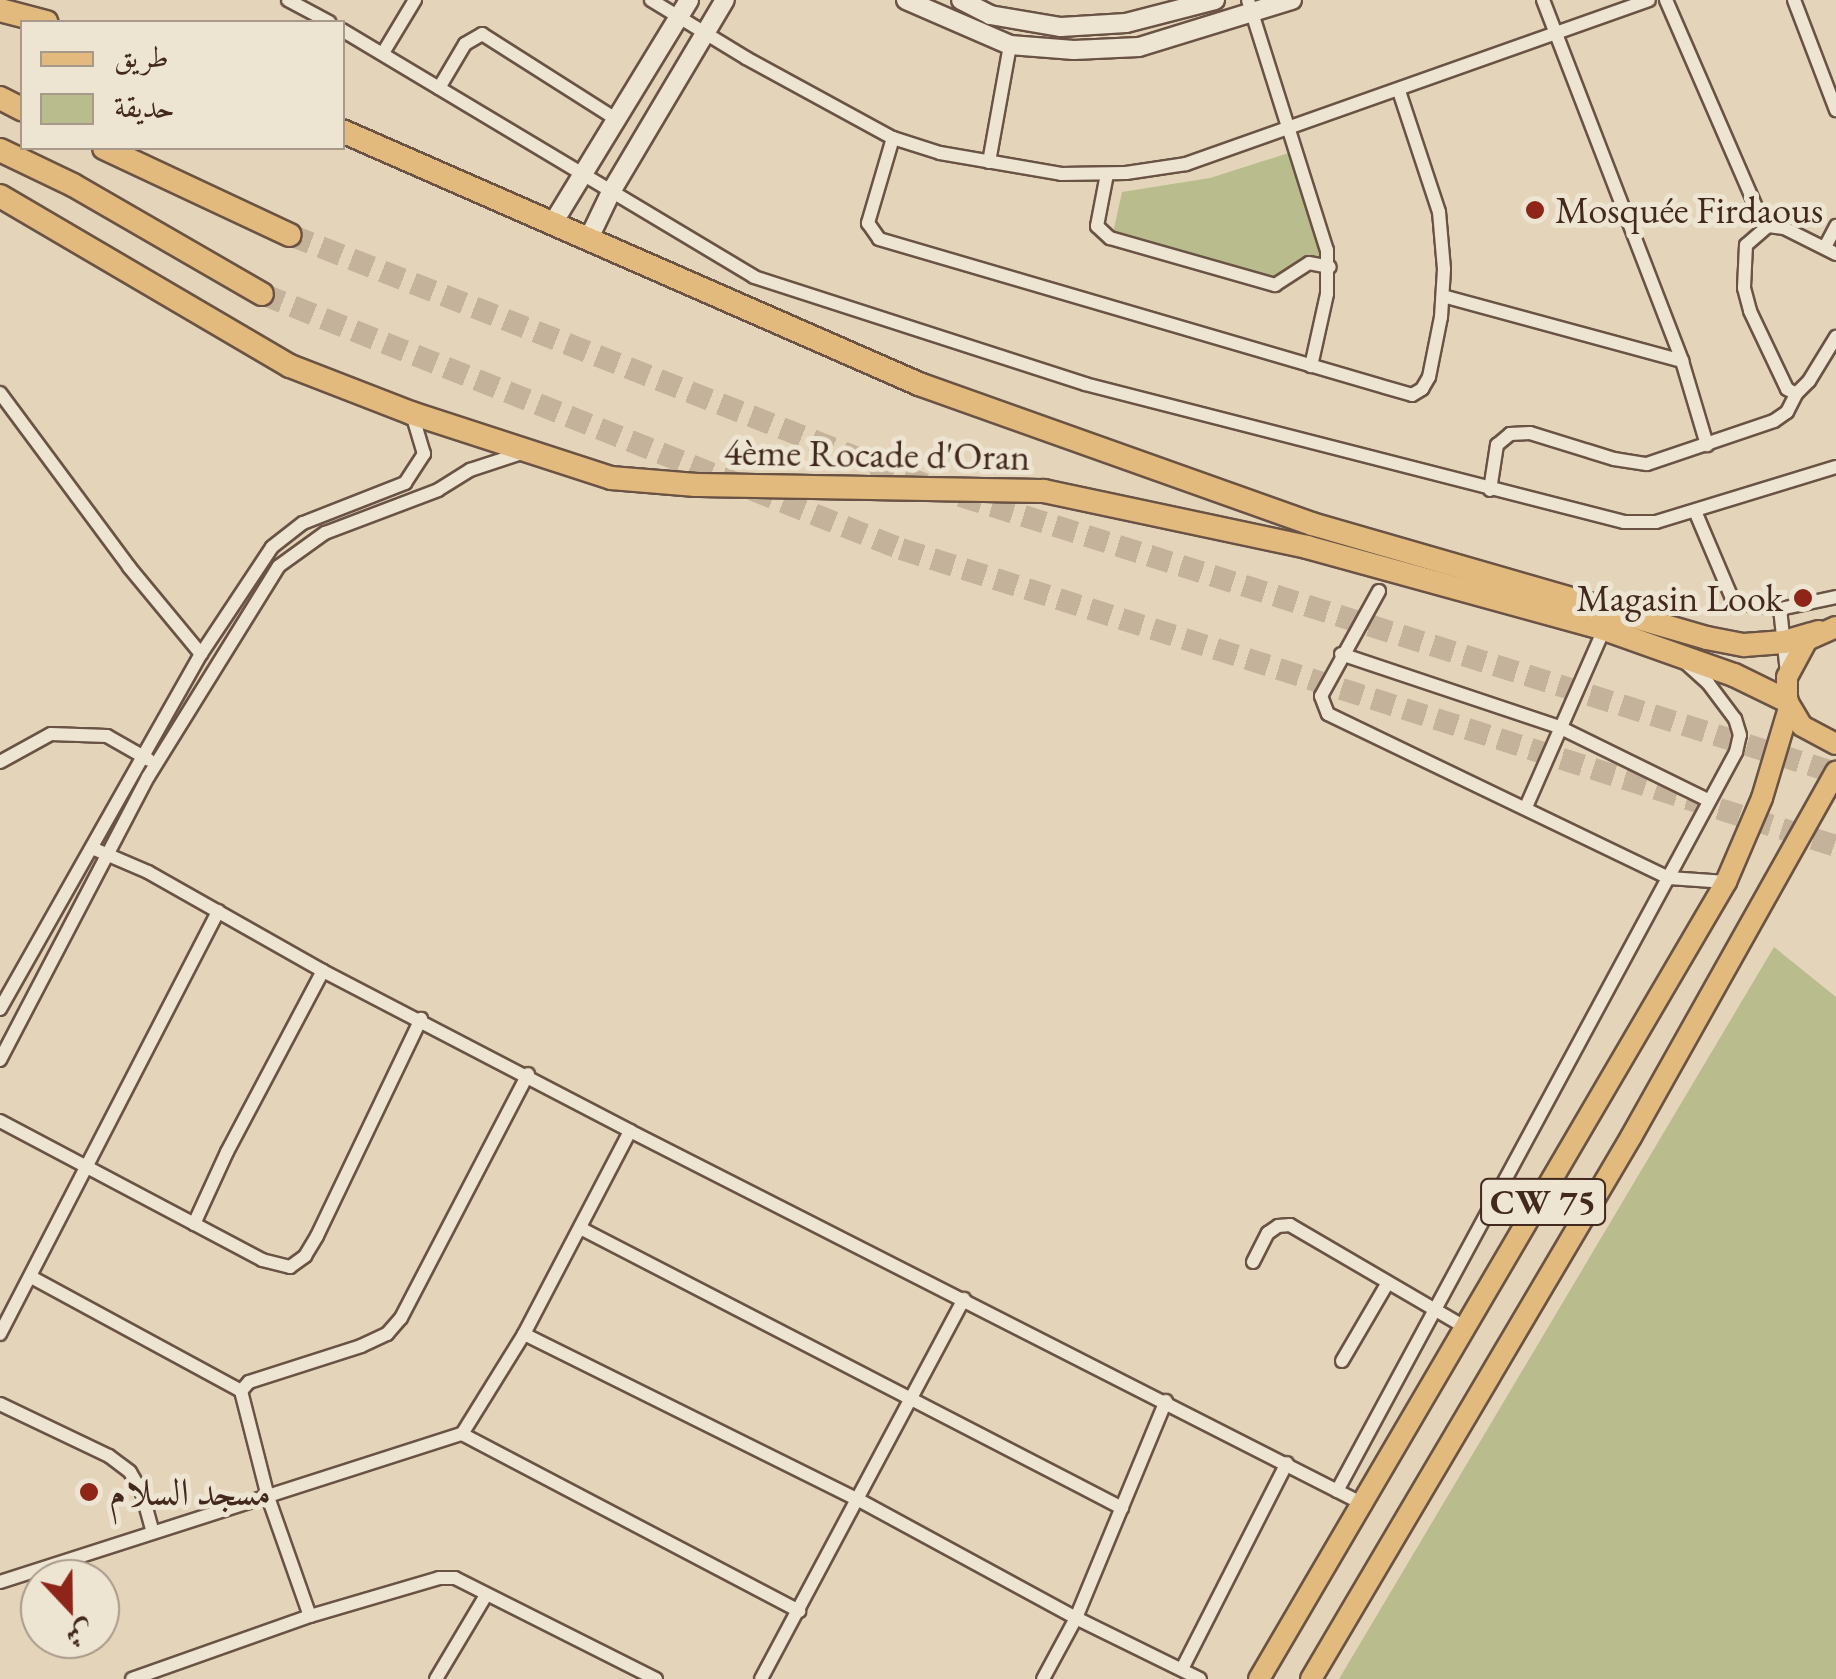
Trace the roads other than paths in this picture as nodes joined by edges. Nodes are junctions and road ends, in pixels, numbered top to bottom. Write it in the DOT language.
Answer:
graph roads {
  1 [pos="291,0"];
  2 [pos="415,0"];
  3 [pos="651,0"];
  4 [pos="690,0"];
  5 [pos="725,0"];
  6 [pos="906,0"];
  7 [pos="960,0"];
  8 [pos="1215,0"];
  9 [pos="1292,0"];
  10 [pos="1543,0"];
  11 [pos="1649,0"];
  12 [pos="1666,0"];
  13 [pos="1794,0"];
  14 [pos="1250,8"];
  15 [pos="0,10"];
  16 [pos="680,17"];
  17 [pos="38,20"];
  18 [pos="326,20"];
  19 [pos="345,32"];
  20 [pos="706,34"];
  21 [pos="1556,34"];
  22 [pos="1010,44"];
  23 [pos="383,52"];
  24 [pos="439,88"];
  25 [pos="1399,91"];
  26 [pos="1836,110"];
  27 [pos="616,119"];
  28 [pos="1291,129"];
  29 [pos="345,132"];
  30 [pos="893,138"];
  31 [pos="0,150"];
  32 [pos="108,150"];
  33 [pos="989,162"];
  34 [pos="584,172"];
  35 [pos="1107,174"];
  36 [pos="612,190"];
  37 [pos="0,196"];
  38 [pos="553,223"];
  39 [pos="1768,226"];
  40 [pos="1836,226"];
  41 [pos="290,235"];
  42 [pos="589,238"];
  43 [pos="1830,251"];
  44 [pos="1330,268"];
  45 [pos="262,294"];
  46 [pos="1443,296"];
  47 [pos="1836,337"];
  48 [pos="1682,362"];
  49 [pos="1311,366"];
  50 [pos="0,394"];
  51 [pos="1796,394"];
  52 [pos="411,412"];
  53 [pos="1706,445"];
  54 [pos="527,452"];
  55 [pos="1836,467"];
  56 [pos="1490,490"];
  57 [pos="1695,512"];
  58 [pos="315,518"];
  59 [pos="325,533"];
  60 [pos="1379,591"];
  61 [pos="1836,597"];
  62 [pos="1780,609"];
  63 [pos="1604,629"];
  64 [pos="1827,629"];
  65 [pos="1784,642"];
  66 [pos="201,654"];
  67 [pos="1342,654"];
  68 [pos="1680,658"];
  69 [pos="1787,677"];
  70 [pos="1788,704"];
  71 [pos="1559,727"];
  72 [pos="1836,744"];
  73 [pos="142,756"];
  74 [pos="0,762"];
  75 [pos="156,764"];
  76 [pos="1836,772"];
  77 [pos="1708,800"];
  78 [pos="1526,806"];
  79 [pos="92,848"];
  80 [pos="106,857"];
  81 [pos="1669,878"];
  82 [pos="1726,882"];
  83 [pos="218,911"];
  84 [pos="324,971"];
  85 [pos="0,1009"];
  86 [pos="421,1019"];
  87 [pos="0,1060"];
  88 [pos="528,1074"];
  89 [pos="0,1121"];
  90 [pos="630,1131"];
  91 [pos="86,1164"];
  92 [pos="194,1224"];
  93 [pos="582,1229"];
  94 [pos="1253,1262"];
  95 [pos="32,1278"];
  96 [pos="1386,1284"];
  97 [pos="964,1299"];
  98 [pos="1434,1310"];
  99 [pos="1468,1329"];
  100 [pos="0,1334"];
  101 [pos="524,1334"];
  102 [pos="1342,1362"];
  103 [pos="241,1391"];
  104 [pos="909,1398"];
  105 [pos="1166,1401"];
  106 [pos="0,1404"];
  107 [pos="462,1434"];
  108 [pos="1287,1463"];
  109 [pos="1337,1491"];
  110 [pos="268,1497"];
  111 [pos="857,1499"];
  112 [pos="1365,1505"];
  113 [pos="1122,1508"];
  114 [pos="153,1533"];
  115 [pos="0,1582"];
  116 [pos="486,1594"];
  117 [pos="798,1610"];
  118 [pos="310,1616"];
  119 [pos="1076,1618"];
  120 [pos="1182,1669"];
  121 [pos="132,1679"];
  122 [pos="436,1679"];
  123 [pos="656,1679"];
  124 [pos="761,1679"];
  125 [pos="1042,1679"];
  126 [pos="1200,1679"];
  127 [pos="1260,1679"];
  128 [pos="1311,1679"];
  1 -- 18 [label="street"];
  2 -- 23 [label="street"];
  3 -- 16 [label="street"];
  4 -- 16 [label="main road"];
  5 -- 20 [label="main road"];
  6 -- 22 [label="main road"];
  7 -- 8 [label="main road"];
  9 -- 14 [label="main road"];
  10 -- 21 [label="street"];
  11 -- 21 [label="street"];
  12 -- 39 [label="street"];
  13 -- 26 [label="street"];
  14 -- 22 [label="main road"];
  14 -- 28 [label="street"];
  15 -- 17 [label="highway"];
  16 -- 20 [label="street"];
  16 -- 27 [label="main road"];
  19 -- 23 [label="street"];
  20 -- 30 [label="street"];
  20 -- 36 [label="main road"];
  21 -- 25 [label="street"];
  21 -- 48 [label="street"];
  22 -- 33 [label="street"];
  23 -- 24 [label="street"];
  24 -- 27 [label="street"];
  24 -- 34 [label="street"];
  25 -- 28 [label="street"];
  25 -- 46 [label="street"];
  27 -- 34 [label="main road"];
  28 -- 35 [label="street"];
  28 -- 44 [label="street"];
  29 -- 38 [label="highway, 4ème Rocade d'Oran"];
  30 -- 33 [label="street"];
  30 -- 49 [label="street"];
  31 -- 45 [label="highway"];
  32 -- 41 [label="highway"];
  33 -- 35 [label="street"];
  34 -- 36 [label="street"];
  34 -- 38 [label="main road"];
  35 -- 44 [label="street"];
  36 -- 42 [label="main road"];
  36 -- 56 [label="street"];
  37 -- 52 [label="highway, 4ème Rocade d'Oran"];
  38 -- 42 [label="highway, 4ème Rocade d'Oran"];
  39 -- 43 [label="street"];
  39 -- 51 [label="street"];
  40 -- 43 [label="street"];
  42 -- 65 [label="highway, 4ème Rocade d'Oran"];
  44 -- 49 [label="street"];
  46 -- 48 [label="street"];
  46 -- 49 [label="street"];
  47 -- 51 [label="street"];
  48 -- 53 [label="street"];
  50 -- 66 [label="street"];
  51 -- 53 [label="street"];
  52 -- 54 [label="highway, 4ème Rocade d'Oran"];
  52 -- 58 [label="street"];
  53 -- 56 [label="street"];
  54 -- 59 [label="street"];
  54 -- 63 [label="highway, 4ème Rocade d'Oran"];
  55 -- 57 [label="street"];
  56 -- 57 [label="street"];
  57 -- 62 [label="street"];
  58 -- 59 [label="street"];
  58 -- 66 [label="street"];
  59 -- 75 [label="street"];
  60 -- 67 [label="street"];
  61 -- 62 [label="street"];
  62 -- 65 [label="street"];
  63 -- 68 [label="highway, 4ème Rocade d'Oran"];
  63 -- 71 [label="street"];
  64 -- 65 [label="highway, 4ème Rocade d'Oran"];
  64 -- 69 [label="main road"];
  65 -- 69 [label="street"];
  66 -- 73 [label="street"];
  67 -- 71 [label="street"];
  67 -- 78 [label="street"];
  68 -- 70 [label="highway, 4ème Rocade d'Oran"];
  68 -- 77 [label="street"];
  69 -- 70 [label="main road"];
  70 -- 72 [label="main road"];
  70 -- 82 [label="main road, CW 75"];
  71 -- 77 [label="street"];
  71 -- 78 [label="street"];
  73 -- 74 [label="street"];
  73 -- 75 [label="street"];
  73 -- 79 [label="street"];
  75 -- 80 [label="street"];
  76 -- 128 [label="main road"];
  77 -- 81 [label="street"];
  78 -- 81 [label="street"];
  79 -- 80 [label="street"];
  79 -- 85 [label="street"];
  80 -- 83 [label="street"];
  80 -- 87 [label="street"];
  81 -- 82 [label="street"];
  81 -- 98 [label="street"];
  82 -- 99 [label="main road, CW 75"];
  83 -- 84 [label="street"];
  83 -- 91 [label="street"];
  84 -- 86 [label="street"];
  84 -- 92 [label="street"];
  86 -- 88 [label="street"];
  86 -- 92 [label="street"];
  88 -- 90 [label="street"];
  88 -- 103 [label="street"];
  89 -- 91 [label="street"];
  90 -- 93 [label="street"];
  90 -- 97 [label="street"];
  91 -- 92 [label="street"];
  91 -- 95 [label="street"];
  93 -- 101 [label="street"];
  93 -- 104 [label="street"];
  94 -- 96 [label="street"];
  95 -- 100 [label="street"];
  95 -- 103 [label="street"];
  96 -- 98 [label="street"];
  96 -- 102 [label="street"];
  97 -- 104 [label="street"];
  97 -- 105 [label="street"];
  98 -- 99 [label="street"];
  98 -- 109 [label="street"];
  99 -- 112 [label="main road, CW 75"];
  101 -- 107 [label="street"];
  101 -- 111 [label="street"];
  103 -- 110 [label="street"];
  104 -- 111 [label="street"];
  104 -- 113 [label="street"];
  105 -- 108 [label="street"];
  105 -- 113 [label="street"];
  106 -- 114 [label="street"];
  107 -- 110 [label="street"];
  107 -- 117 [label="street"];
  108 -- 109 [label="street"];
  108 -- 120 [label="street"];
  109 -- 112 [label="street"];
  110 -- 114 [label="street"];
  110 -- 118 [label="street"];
  111 -- 117 [label="street"];
  111 -- 119 [label="street"];
  112 -- 127 [label="main road, CW 75"];
  113 -- 119 [label="street"];
  114 -- 115 [label="street"];
  116 -- 118 [label="street"];
  116 -- 122 [label="street"];
  116 -- 123 [label="street"];
  117 -- 124 [label="street"];
  118 -- 121 [label="street"];
  119 -- 120 [label="street"];
  119 -- 125 [label="street"];
  120 -- 126 [label="street"];
}
